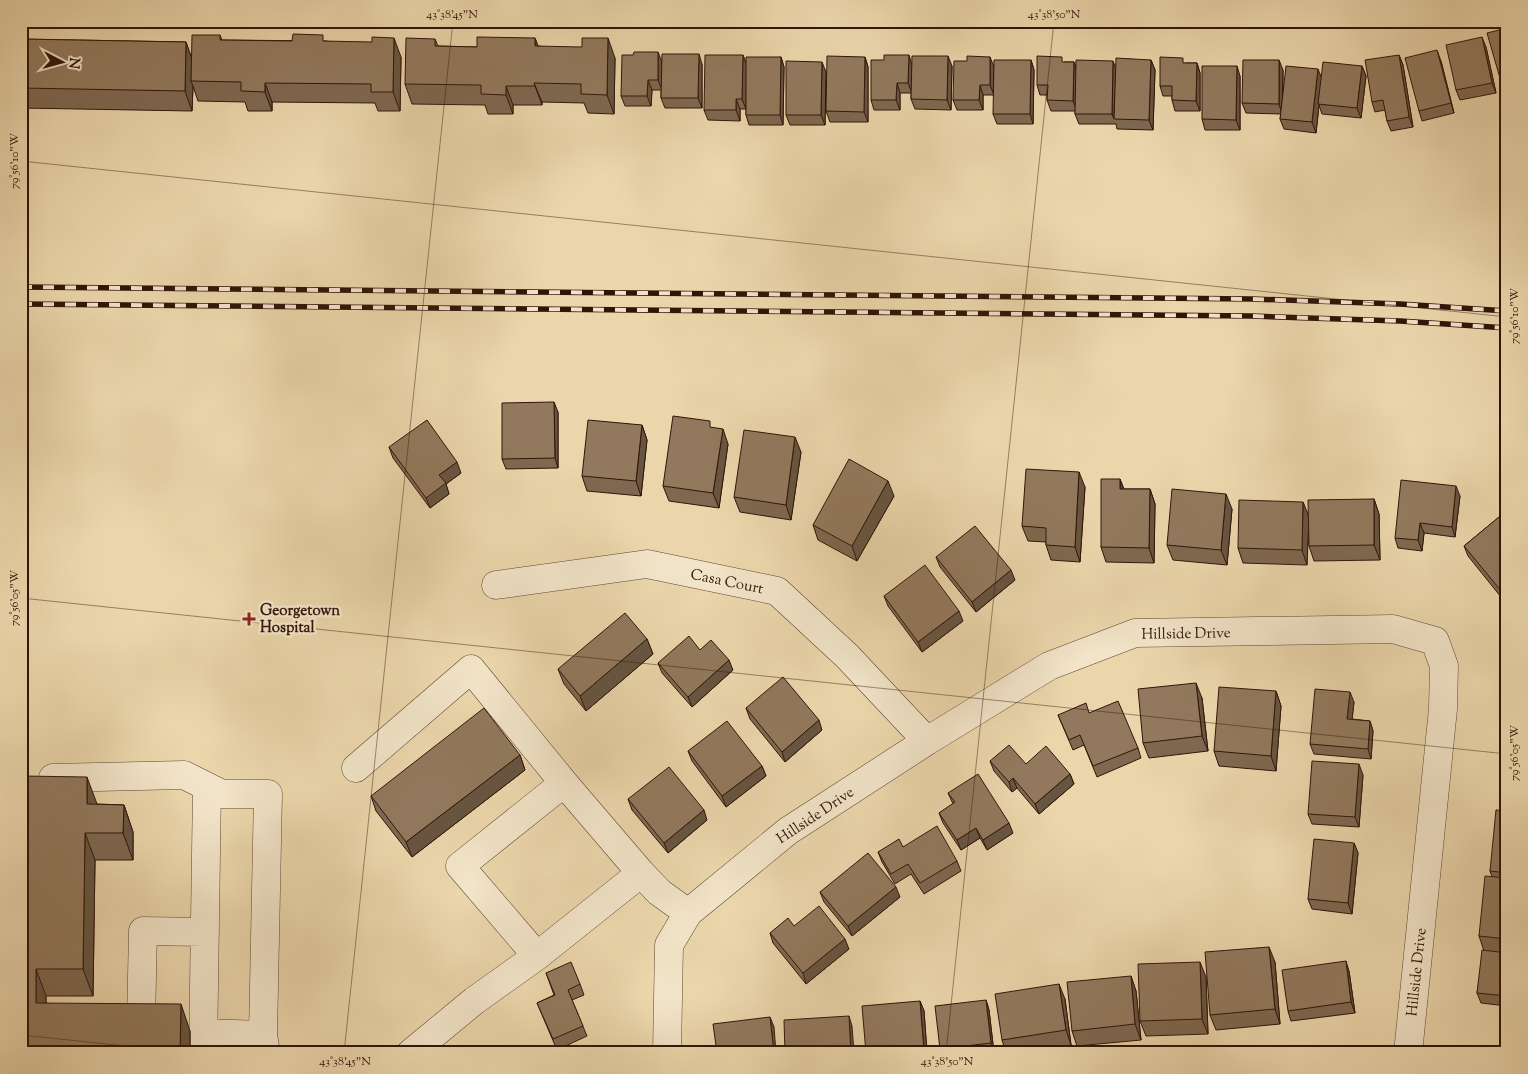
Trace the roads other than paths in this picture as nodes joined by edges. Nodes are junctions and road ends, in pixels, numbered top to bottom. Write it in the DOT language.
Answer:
graph roads {
  1 [pos="496,585"];
  2 [pos="927,742"];
  3 [pos="356,768"];
  4 [pos="53,778"];
  5 [pos="564,783"];
  6 [pos="207,787"];
  7 [pos="641,873"];
  8 [pos="688,913"];
  9 [pos="205,932"];
  10 [pos="537,956"];
  11 [pos="141,1022"];
  12 [pos="203,1043"];
  13 [pos="264,1044"];
  14 [pos="411,1053"];
  15 [pos="667,1053"];
  16 [pos="1408,1053"];
  1 -- 2 [label="street, Casa Court"];
  2 -- 8 [label="street, Hillside Drive"];
  2 -- 16 [label="street, Hillside Drive"];
  3 -- 5 [label="street"];
  4 -- 6 [label="street"];
  5 -- 7 [label="street"];
  5 -- 10 [label="street"];
  6 -- 9 [label="street"];
  6 -- 13 [label="street"];
  7 -- 8 [label="street"];
  7 -- 10 [label="street"];
  8 -- 15 [label="street, Hillside Drive"];
  9 -- 11 [label="street"];
  9 -- 12 [label="street"];
  10 -- 14 [label="street"];
  12 -- 13 [label="street"];
}
